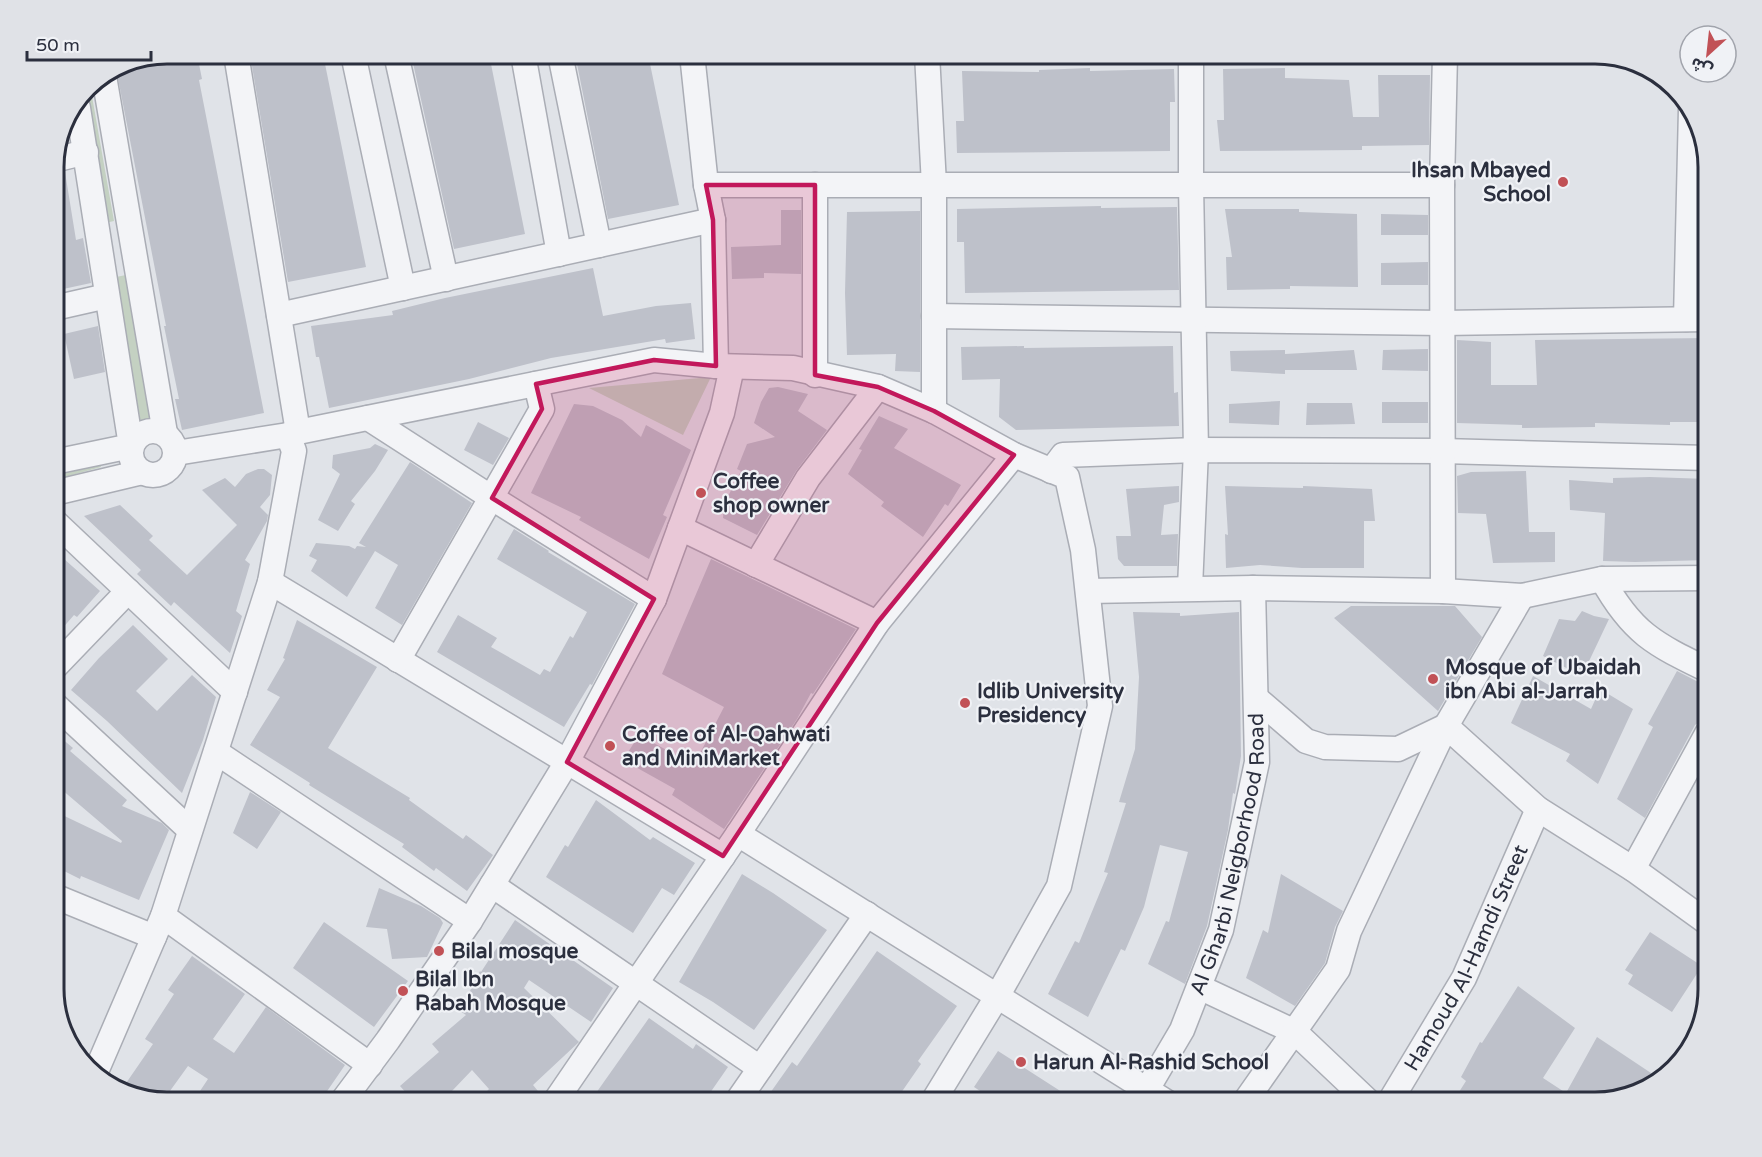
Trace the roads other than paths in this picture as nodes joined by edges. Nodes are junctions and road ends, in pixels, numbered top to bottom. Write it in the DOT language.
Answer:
graph roads {
  1 [pos="238,64"];
  2 [pos="355,64"];
  3 [pos="398,64"];
  4 [pos="525,64"];
  5 [pos="562,64"];
  6 [pos="693,64"];
  7 [pos="928,64"];
  8 [pos="1191,64"];
  9 [pos="1445,64"];
  10 [pos="106,86"];
  11 [pos="79,115"];
  12 [pos="1692,135"];
  13 [pos="86,152"];
  14 [pos="66,157"];
  15 [pos="706,185"];
  16 [pos="815,185"];
  17 [pos="934,185"];
  18 [pos="1191,185"];
  19 [pos="1442,185"];
  20 [pos="713,220"];
  21 [pos="598,245"];
  22 [pos="559,254"];
  23 [pos="446,279"];
  24 [pos="403,288"];
  25 [pos="107,296"];
  26 [pos="65,306"];
  27 [pos="279,315"];
  28 [pos="934,316"];
  29 [pos="1697,319"];
  30 [pos="1194,320"];
  31 [pos="1442,323"];
  32 [pos="724,367"];
  33 [pos="815,375"];
  34 [pos="536,384"];
  35 [pos="878,387"];
  36 [pos="934,411"];
  37 [pos="368,417"];
  38 [pos="293,433"];
  39 [pos="170,443"];
  40 [pos="131,446"];
  41 [pos="1196,450"];
  42 [pos="1442,451"];
  43 [pos="1014,455"];
  44 [pos="1698,458"];
  45 [pos="65,460"];
  46 [pos="1051,471"];
  47 [pos="142,472"];
  48 [pos="65,490"];
  49 [pos="492,498"];
  50 [pos="680,528"];
  51 [pos="65,531"];
  52 [pos="756,565"];
  53 [pos="1698,578"];
  54 [pos="1602,579"];
  55 [pos="270,582"];
  56 [pos="1190,588"];
  57 [pos="1253,588"];
  58 [pos="128,591"];
  59 [pos="1088,591"];
  60 [pos="1443,591"];
  61 [pos="1522,596"];
  62 [pos="654,598"];
  63 [pos="877,623"];
  64 [pos="65,657"];
  65 [pos="398,660"];
  66 [pos="1698,665"];
  67 [pos="235,692"];
  68 [pos="1256,698"];
  69 [pos="65,714"];
  70 [pos="1446,726"];
  71 [pos="1698,750"];
  72 [pos="216,752"];
  73 [pos="567,762"];
  74 [pos="1538,809"];
  75 [pos="190,830"];
  76 [pos="738,834"];
  77 [pos="723,856"];
  78 [pos="1633,869"];
  79 [pos="492,885"];
  80 [pos="65,899"];
  81 [pos="867,914"];
  82 [pos="1698,916"];
  83 [pos="470,921"];
  84 [pos="158,927"];
  85 [pos="637,982"];
  86 [pos="1199,987"];
  87 [pos="998,995"];
  88 [pos="1295,1032"];
  89 [pos="99,1065"];
  90 [pos="370,1065"];
  91 [pos="760,1068"];
  92 [pos="349,1092"];
  93 [pos="562,1092"];
  94 [pos="744,1092"];
  95 [pos="939,1092"];
  96 [pos="1137,1092"];
  97 [pos="1145,1092"];
  98 [pos="1252,1092"];
  99 [pos="1358,1092"];
  100 [pos="1396,1092"];
  1 -- 27 [label="street"];
  2 -- 24 [label="street"];
  3 -- 23 [label="street"];
  4 -- 22 [label="street"];
  5 -- 21 [label="street"];
  6 -- 15 [label="street"];
  7 -- 17 [label="street"];
  8 -- 18 [label="street"];
  9 -- 19 [label="street"];
  10 -- 39 [label="street"];
  11 -- 13 [label="street"];
  12 -- 29 [label="street"];
  13 -- 14 [label="street"];
  13 -- 25 [label="street"];
  15 -- 16 [label="street"];
  15 -- 20 [label="street"];
  16 -- 17 [label="street"];
  16 -- 33 [label="street"];
  17 -- 18 [label="street"];
  17 -- 28 [label="street"];
  18 -- 19 [label="street"];
  18 -- 30 [label="street"];
  19 -- 31 [label="street"];
  20 -- 21 [label="street"];
  20 -- 32 [label="street"];
  21 -- 22 [label="street"];
  22 -- 23 [label="street"];
  23 -- 24 [label="street"];
  24 -- 27 [label="street"];
  25 -- 26 [label="street"];
  25 -- 40 [label="street"];
  27 -- 38 [label="street"];
  28 -- 30 [label="street"];
  28 -- 36 [label="street"];
  29 -- 31 [label="street"];
  30 -- 31 [label="street"];
  30 -- 41 [label="street"];
  31 -- 42 [label="street"];
  32 -- 33 [label="street"];
  32 -- 34 [label="street"];
  32 -- 50 [label="street"];
  33 -- 35 [label="street"];
  34 -- 37 [label="street"];
  34 -- 49 [label="street"];
  35 -- 36 [label="street"];
  35 -- 52 [label="street"];
  36 -- 43 [label="street"];
  37 -- 38 [label="street"];
  37 -- 49 [label="street"];
  38 -- 39 [label="street"];
  38 -- 55 [label="street"];
  39 -- 40 [label="street"];
  39 -- 47 [label="street"];
  40 -- 45 [label="street"];
  40 -- 47 [label="street"];
  41 -- 42 [label="street"];
  41 -- 46 [label="street"];
  41 -- 56 [label="street"];
  42 -- 44 [label="street"];
  42 -- 60 [label="street"];
  43 -- 46 [label="street"];
  43 -- 63 [label="street"];
  46 -- 59 [label="street"];
  47 -- 48 [label="street"];
  49 -- 62 [label="street"];
  49 -- 65 [label="street"];
  50 -- 52 [label="street"];
  50 -- 62 [label="street"];
  51 -- 58 [label="street"];
  52 -- 63 [label="street"];
  53 -- 54 [label="street"];
  54 -- 61 [label="street"];
  54 -- 66 [label="street"];
  55 -- 65 [label="street"];
  55 -- 67 [label="street"];
  56 -- 57 [label="street"];
  56 -- 59 [label="street"];
  57 -- 60 [label="street"];
  57 -- 68 [label="street, Al Gharbi Neigborhood Road"];
  58 -- 64 [label="street"];
  58 -- 67 [label="street"];
  59 -- 87 [label="street"];
  60 -- 61 [label="street"];
  61 -- 70 [label="street"];
  62 -- 73 [label="street"];
  63 -- 76 [label="street"];
  65 -- 73 [label="street"];
  67 -- 72 [label="street"];
  68 -- 70 [label="street"];
  68 -- 86 [label="street, Al Gharbi Neigborhood Road"];
  69 -- 75 [label="street"];
  70 -- 74 [label="street"];
  70 -- 88 [label="street"];
  71 -- 78 [label="street"];
  72 -- 75 [label="street"];
  72 -- 83 [label="street"];
  73 -- 77 [label="street"];
  73 -- 79 [label="street"];
  74 -- 78 [label="street"];
  74 -- 100 [label="street, Hamoud Al-Hamdi Street"];
  75 -- 84 [label="street"];
  76 -- 77 [label="street"];
  76 -- 81 [label="street"];
  77 -- 85 [label="street"];
  78 -- 82 [label="street"];
  79 -- 83 [label="street"];
  79 -- 85 [label="street"];
  80 -- 84 [label="street"];
  81 -- 87 [label="street"];
  81 -- 91 [label="street"];
  83 -- 90 [label="street"];
  84 -- 89 [label="street"];
  84 -- 90 [label="street"];
  85 -- 91 [label="street"];
  85 -- 93 [label="street"];
  86 -- 88 [label="street"];
  86 -- 97 [label="street, Al Gharbi Neigborhood Road"];
  87 -- 95 [label="street"];
  87 -- 96 [label="street"];
  88 -- 98 [label="street"];
  88 -- 99 [label="street"];
  90 -- 92 [label="street"];
  91 -- 94 [label="street"];
}
